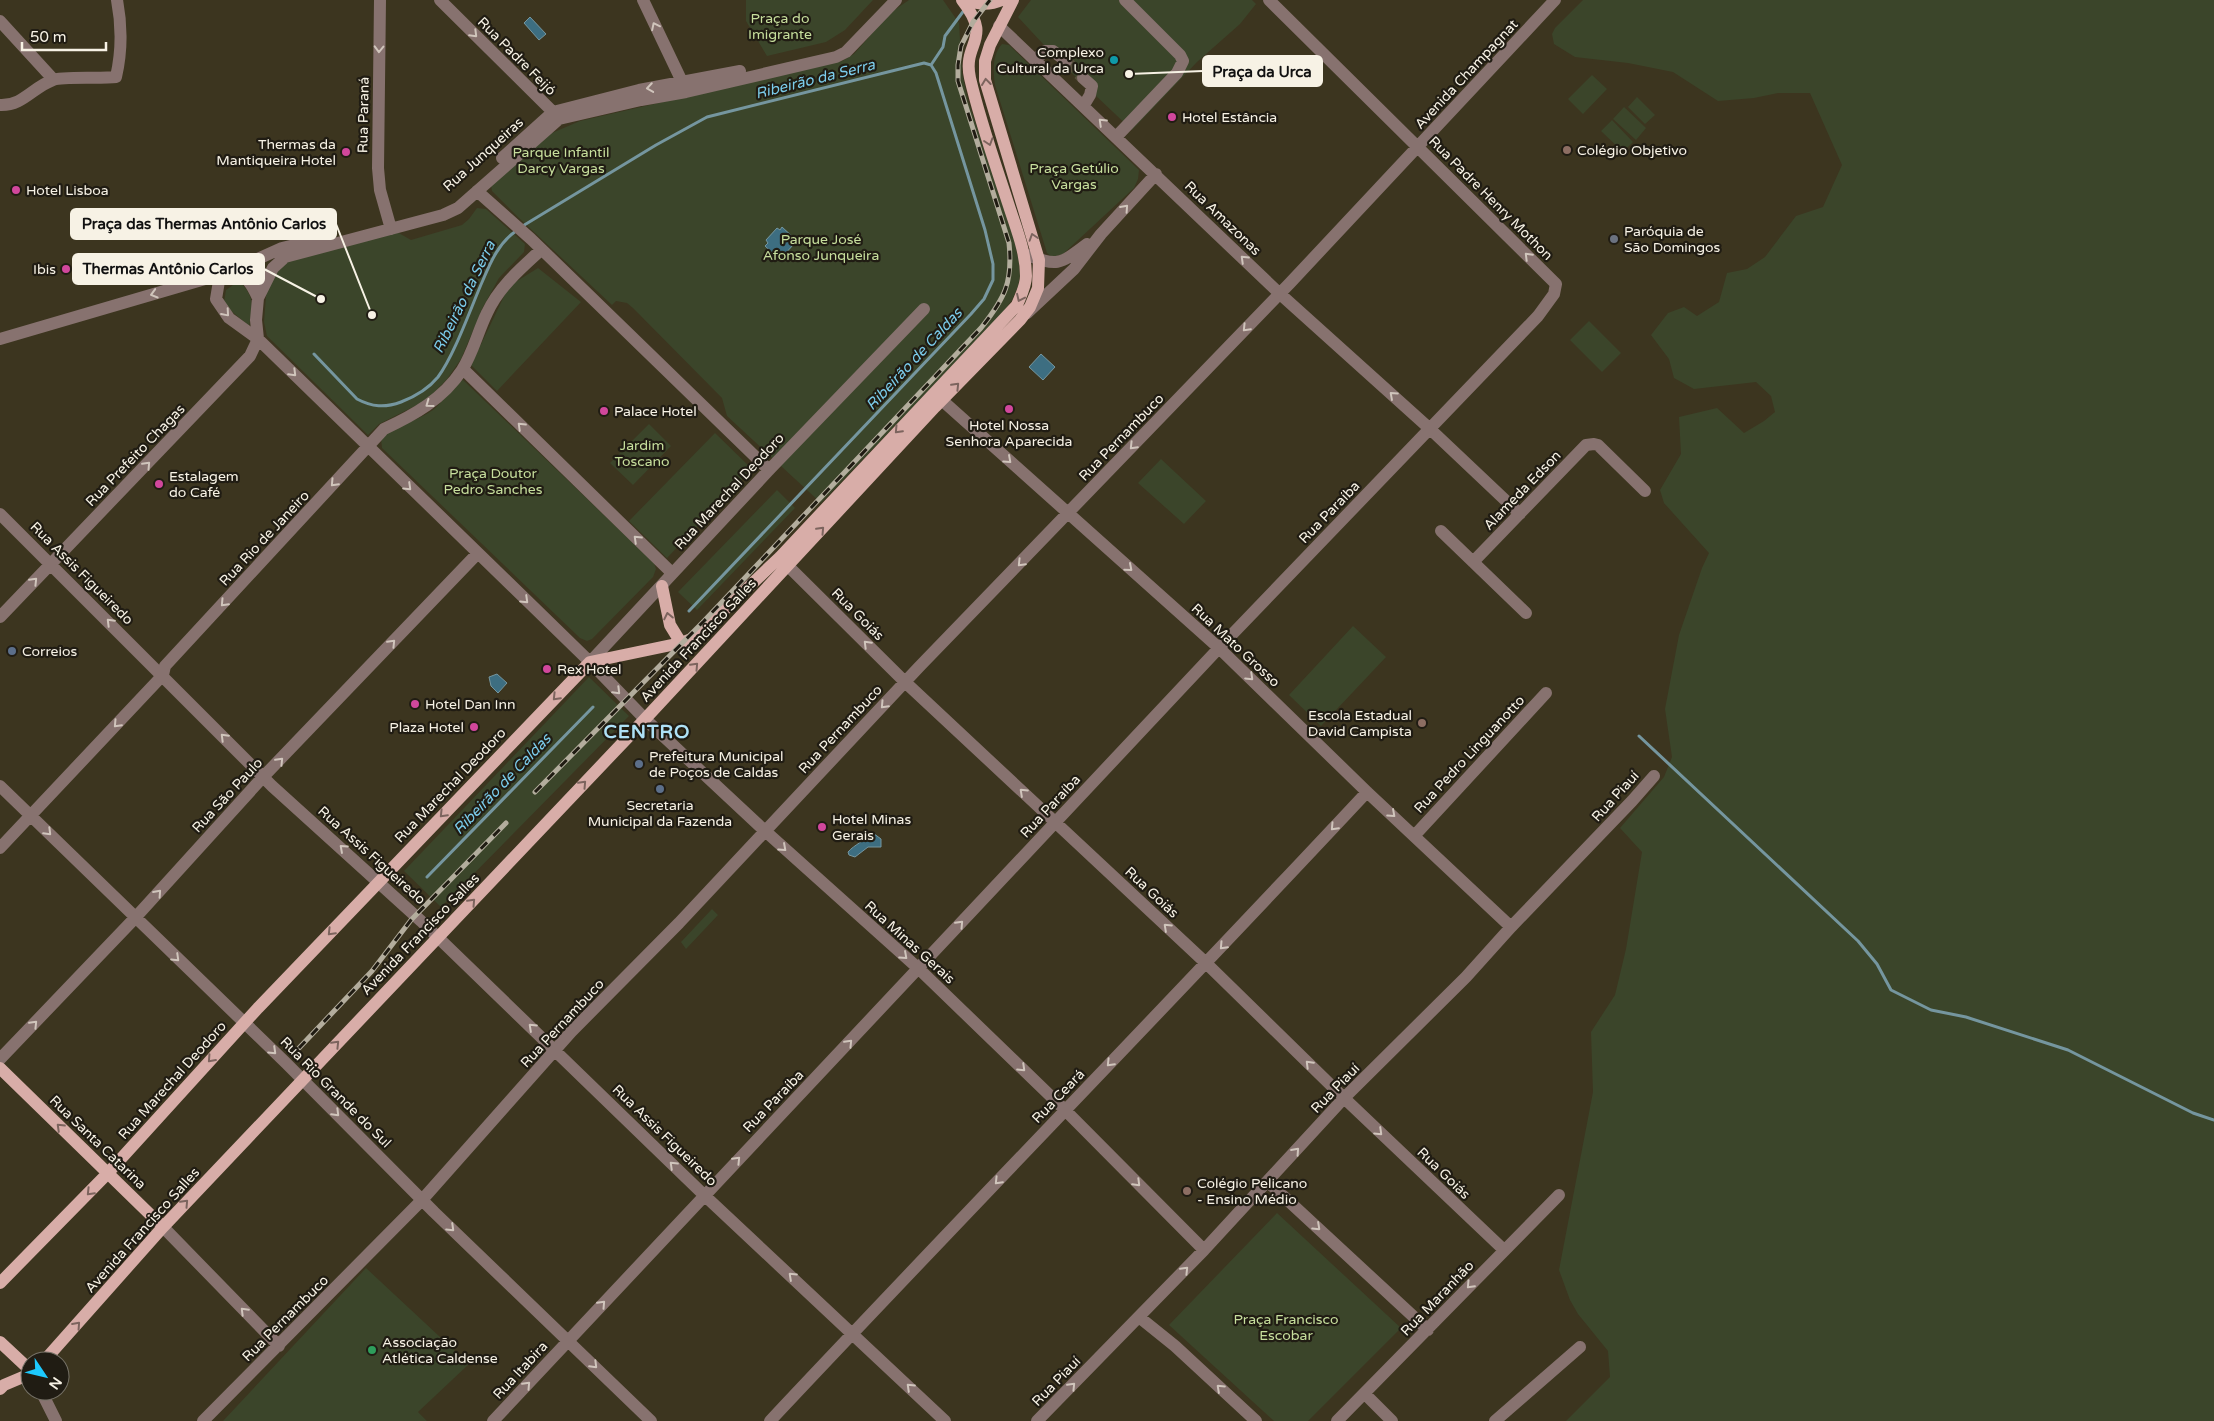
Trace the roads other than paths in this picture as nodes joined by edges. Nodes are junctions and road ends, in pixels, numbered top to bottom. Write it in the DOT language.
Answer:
graph roads {
  1 [pos="117,0"];
  2 [pos="380,0"];
  3 [pos="440,0"];
  4 [pos="643,0"];
  5 [pos="884,0"];
  6 [pos="896,0"];
  7 [pos="963,0"];
  8 [pos="1002,0"];
  9 [pos="1013,0"];
  10 [pos="1125,0"];
  11 [pos="1269,0"];
  12 [pos="1555,0"];
  13 [pos="974,8"];
  14 [pos="0,21"];
  15 [pos="1000,26"];
  16 [pos="1035,60"];
  17 [pos="1066,61"];
  18 [pos="1084,78"];
  19 [pos="53,79"];
  20 [pos="685,88"];
  21 [pos="0,105"];
  22 [pos="1084,105"];
  23 [pos="552,112"];
  24 [pos="1117,136"];
  25 [pos="1419,146"];
  26 [pos="1156,174"];
  27 [pos="477,191"];
  28 [pos="390,225"];
  29 [pos="1101,234"];
  30 [pos="541,250"];
  31 [pos="1024,254"];
  32 [pos="1039,260"];
  33 [pos="234,271"];
  34 [pos="220,275"];
  35 [pos="1280,293"];
  36 [pos="1554,294"];
  37 [pos="258,298"];
  38 [pos="924,309"];
  39 [pos="1020,320"];
  40 [pos="0,339"];
  41 [pos="258,339"];
  42 [pos="463,369"];
  43 [pos="938,396"];
  44 [pos="1429,428"];
  45 [pos="368,448"];
  46 [pos="769,470"];
  47 [pos="1645,490"];
  48 [pos="0,514"];
  49 [pos="1068,514"];
  50 [pos="1520,514"];
  51 [pos="1441,531"];
  52 [pos="477,554"];
  53 [pos="784,561"];
  54 [pos="1473,562"];
  55 [pos="51,563"];
  56 [pos="672,573"];
  57 [pos="662,586"];
  58 [pos="1526,613"];
  59 [pos="0,617"];
  60 [pos="681,643"];
  61 [pos="1219,648"];
  62 [pos="590,662"];
  63 [pos="163,675"];
  64 [pos="905,682"];
  65 [pos="1546,693"];
  66 [pos="645,719"];
  67 [pos="1654,776"];
  68 [pos="263,777"];
  69 [pos="0,786"];
  70 [pos="1367,792"];
  71 [pos="31,816"];
  72 [pos="1055,822"];
  73 [pos="765,831"];
  74 [pos="1415,835"];
  75 [pos="0,848"];
  76 [pos="379,881"];
  77 [pos="135,918"];
  78 [pos="1512,927"];
  79 [pos="438,938"];
  80 [pos="1207,964"];
  81 [pos="919,969"];
  82 [pos="244,1023"];
  83 [pos="556,1050"];
  84 [pos="0,1059"];
  85 [pos="0,1068"];
  86 [pos="302,1079"];
  87 [pos="1344,1098"];
  88 [pos="1065,1110"];
  89 [pos="108,1173"];
  90 [pos="1268,1182"];
  91 [pos="704,1195"];
  92 [pos="1559,1195"];
  93 [pos="422,1200"];
  94 [pos="163,1227"];
  95 [pos="1204,1250"];
  96 [pos="1504,1250"];
  97 [pos="0,1283"];
  98 [pos="1139,1317"];
  99 [pos="1428,1330"];
  100 [pos="853,1333"];
  101 [pos="568,1340"];
  102 [pos="0,1342"];
  103 [pos="279,1346"];
  104 [pos="1580,1347"];
  105 [pos="53,1351"];
  106 [pos="20,1361"];
  107 [pos="20,1378"];
  108 [pos="0,1389"];
  109 [pos="1365,1394"];
  110 [pos="46,1401"];
  111 [pos="56,1421"];
  112 [pos="202,1421"];
  113 [pos="494,1421"];
  114 [pos="651,1421"];
  115 [pos="770,1421"];
  116 [pos="945,1421"];
  117 [pos="1037,1421"];
  118 [pos="1256,1421"];
  119 [pos="1337,1421"];
  120 [pos="1392,1421"];
  121 [pos="1495,1421"];
  1 -- 19 [label="street"];
  2 -- 28 [label="street, Rua Paraná, one-way"];
  3 -- 23 [label="street, Rua Padre Feijó, one-way"];
  20 -- 4 [label="street, one-way"];
  5 -- 20 [label="street, Rua Junqueiras"];
  6 -- 20 [label="street, Rua Junqueiras"];
  7 -- 13 [label="main road"];
  8 -- 13 [label="main road"];
  9 -- 15 [label="main road, Avenida Francisco Salles"];
  10 -- 24 [label="street"];
  11 -- 25 [label="street, Rua Padre Henry Mothon"];
  12 -- 25 [label="street, Avenida Champagnat"];
  13 -- 31 [label="main road, Avenida Francisco Salles, one-way"];
  14 -- 19 [label="street"];
  15 -- 16 [label="street, Rua Amazonas"];
  32 -- 15 [label="main road, Avenida Francisco Salles, one-way"];
  16 -- 17 [label="street"];
  16 -- 22 [label="street, Rua Amazonas"];
  18 -- 22 [label="street"];
  19 -- 21 [label="street"];
  20 -- 23 [label="street, Rua Junqueiras, one-way"];
  20 -- 27 [label="street, Rua Junqueiras"];
  24 -- 22 [label="street, Rua Amazonas, one-way"];
  23 -- 28 [label="street, Rua Junqueiras"];
  24 -- 26 [label="street, Rua Amazonas"];
  25 -- 35 [label="street, Rua Pernambuco"];
  36 -- 25 [label="street, Rua Padre Henry Mothon, one-way"];
  29 -- 26 [label="street, one-way"];
  35 -- 26 [label="street, Rua Amazonas, one-way"];
  27 -- 28 [label="street, Rua Junqueiras"];
  27 -- 30 [label="street"];
  28 -- 33 [label="street, Rua Junqueiras"];
  28 -- 37 [label="street, Rua Junqueiras"];
  29 -- 32 [label="street"];
  29 -- 39 [label="street"];
  30 -- 42 [label="street, Rua Rio de Janeiro"];
  30 -- 46 [label="street"];
  31 -- 32 [label="street"];
  31 -- 43 [label="main road, Avenida Francisco Salles, one-way"];
  32 -- 39 [label="main road, Avenida Francisco Salles"];
  33 -- 34 [label="street, Rua Junqueiras"];
  33 -- 37 [label="street"];
  34 -- 40 [label="street, Rua Junqueiras, one-way"];
  34 -- 41 [label="street, one-way"];
  44 -- 35 [label="street, Rua Amazonas, one-way"];
  35 -- 49 [label="street, Rua Pernambuco, one-way"];
  36 -- 44 [label="street, Rua Paraíba"];
  37 -- 41 [label="street"];
  38 -- 46 [label="street, Rua Marechal Deodoro"];
  43 -- 39 [label="main road, Avenida Francisco Salles, one-way"];
  41 -- 45 [label="street, one-way"];
  55 -- 41 [label="street, Rua Prefeito Chagas, one-way"];
  42 -- 45 [label="street, Rua Rio de Janeiro, one-way"];
  56 -- 42 [label="street, one-way"];
  43 -- 49 [label="street, Rua Mato Grosso, one-way"];
  43 -- 53 [label="main road, Avenida Francisco Salles"];
  44 -- 50 [label="street, Rua Amazonas"];
  44 -- 61 [label="street, Rua Paraíba"];
  45 -- 52 [label="street, one-way"];
  45 -- 63 [label="street, Rua Rio de Janeiro, one-way"];
  46 -- 56 [label="street, Rua Marechal Deodoro"];
  47 -- 50 [label="street, Alameda Edson"];
  48 -- 55 [label="street, Rua Assis Figueiredo"];
  49 -- 61 [label="street, Rua Mato Grosso, one-way"];
  49 -- 64 [label="street, Rua Pernambuco, one-way"];
  50 -- 54 [label="street, Alameda Edson"];
  51 -- 54 [label="street"];
  52 -- 62 [label="street, one-way"];
  68 -- 52 [label="street, Rua São Paulo, one-way"];
  53 -- 60 [label="main road, Avenida Francisco Salles"];
  64 -- 53 [label="street, Rua Goiás, one-way"];
  66 -- 53 [label="main road, Avenida Francisco Salles, one-way"];
  54 -- 58 [label="street"];
  59 -- 55 [label="street, Rua Prefeito Chagas, one-way"];
  63 -- 55 [label="street, Rua Assis Figueiredo, one-way"];
  56 -- 57 [label="street, Rua Marechal Deodoro"];
  60 -- 57 [label="main road, one-way"];
  57 -- 62 [label="street, Rua Marechal Deodoro"];
  60 -- 62 [label="main road, Avenida Francisco Salles"];
  61 -- 70 [label="street, Rua Mato Grosso, one-way"];
  61 -- 72 [label="street, Rua Paraíba"];
  62 -- 66 [label="street, Rua Minas Gerais, one-way"];
  62 -- 76 [label="main road, Rua Marechal Deodoro, one-way"];
  68 -- 63 [label="street, Rua Assis Figueiredo, one-way"];
  63 -- 71 [label="street, Rua Rio de Janeiro, one-way"];
  72 -- 64 [label="street, Rua Goiás, one-way"];
  64 -- 73 [label="street, Rua Pernambuco, one-way"];
  65 -- 74 [label="street, Rua Pedro Linguanotto"];
  66 -- 73 [label="street, Rua Minas Gerais"];
  79 -- 66 [label="main road, Avenida Francisco Salles, one-way"];
  67 -- 78 [label="street, Rua Piauí"];
  76 -- 68 [label="street, Rua Assis Figueiredo, one-way"];
  77 -- 68 [label="street, Rua São Paulo, one-way"];
  69 -- 71 [label="street, Rua Rio Grande do Sul"];
  70 -- 74 [label="street, Rua Mato Grosso, one-way"];
  70 -- 80 [label="street, Rua Ceará, one-way"];
  71 -- 75 [label="street, Rua Rio de Janeiro"];
  71 -- 77 [label="street, Rua Rio Grande do Sul, one-way"];
  80 -- 72 [label="street, Rua Goiás, one-way"];
  81 -- 72 [label="street, Rua Paraíba, one-way"];
  73 -- 81 [label="street, Rua Minas Gerais, one-way"];
  73 -- 83 [label="street, Rua Pernambuco"];
  74 -- 78 [label="street, Rua Mato Grosso"];
  76 -- 79 [label="street, Rua Assis Figueiredo"];
  76 -- 82 [label="main road, Rua Marechal Deodoro, one-way"];
  77 -- 82 [label="street, Rua Rio Grande do Sul, one-way"];
  84 -- 77 [label="street, Rua São Paulo, one-way"];
  78 -- 87 [label="street, Rua Piauí"];
  83 -- 79 [label="street, Rua Assis Figueiredo, one-way"];
  86 -- 79 [label="main road, Avenida Francisco Salles, one-way"];
  87 -- 80 [label="street, Rua Goiás, one-way"];
  80 -- 88 [label="street, Rua Ceará, one-way"];
  81 -- 88 [label="street, Rua Minas Gerais, one-way"];
  91 -- 81 [label="street, Rua Paraíba, one-way"];
  82 -- 86 [label="street, Rua Rio Grande do Sul, one-way"];
  82 -- 89 [label="main road, Rua Marechal Deodoro, one-way"];
  91 -- 83 [label="street, Rua Assis Figueiredo, one-way"];
  83 -- 93 [label="street, Rua Pernambuco"];
  89 -- 85 [label="main road, Rua Santa Catarina, one-way"];
  86 -- 93 [label="street, Rua Rio Grande do Sul, one-way"];
  94 -- 86 [label="main road, Avenida Francisco Salles, one-way"];
  90 -- 87 [label="street, Rua Piauí, one-way"];
  87 -- 96 [label="street, Rua Goiás, one-way"];
  88 -- 95 [label="street, Rua Minas Gerais, one-way"];
  88 -- 100 [label="street, Rua Ceará, one-way"];
  89 -- 94 [label="main road, Rua Santa Catarina"];
  89 -- 97 [label="main road, Rua Marechal Deodoro, one-way"];
  90 -- 95 [label="street, Rua Piauí"];
  90 -- 99 [label="street, one-way"];
  100 -- 91 [label="street, Rua Assis Figueiredo, one-way"];
  101 -- 91 [label="street, Rua Paraíba, one-way"];
  92 -- 96 [label="street, Rua Maranhão"];
  93 -- 101 [label="street, Rua Rio Grande do Sul, one-way"];
  93 -- 103 [label="street, Rua Pernambuco"];
  103 -- 94 [label="street, Rua Santa Catarina, one-way"];
  105 -- 94 [label="main road, Avenida Francisco Salles, one-way"];
  98 -- 95 [label="street, Rua Piauí, one-way"];
  96 -- 99 [label="street, Rua Maranhão, one-way"];
  117 -- 98 [label="street, Rua Piauí, one-way"];
  118 -- 98 [label="street, one-way"];
  99 -- 109 [label="street, Rua Maranhão"];
  100 -- 115 [label="street, Rua Ceará"];
  116 -- 100 [label="street, Rua Assis Figueiredo, one-way"];
  113 -- 101 [label="street, Rua Itabira, one-way"];
  101 -- 114 [label="street, Rua Rio Grande do Sul, one-way"];
  102 -- 106 [label="main road"];
  103 -- 112 [label="street, Rua Pernambuco"];
  104 -- 121 [label="street"];
  107 -- 108 [label="main road"];
  109 -- 119 [label="street, Rua Maranhão"];
  109 -- 120 [label="street"];
  110 -- 111 [label="street"];
}
